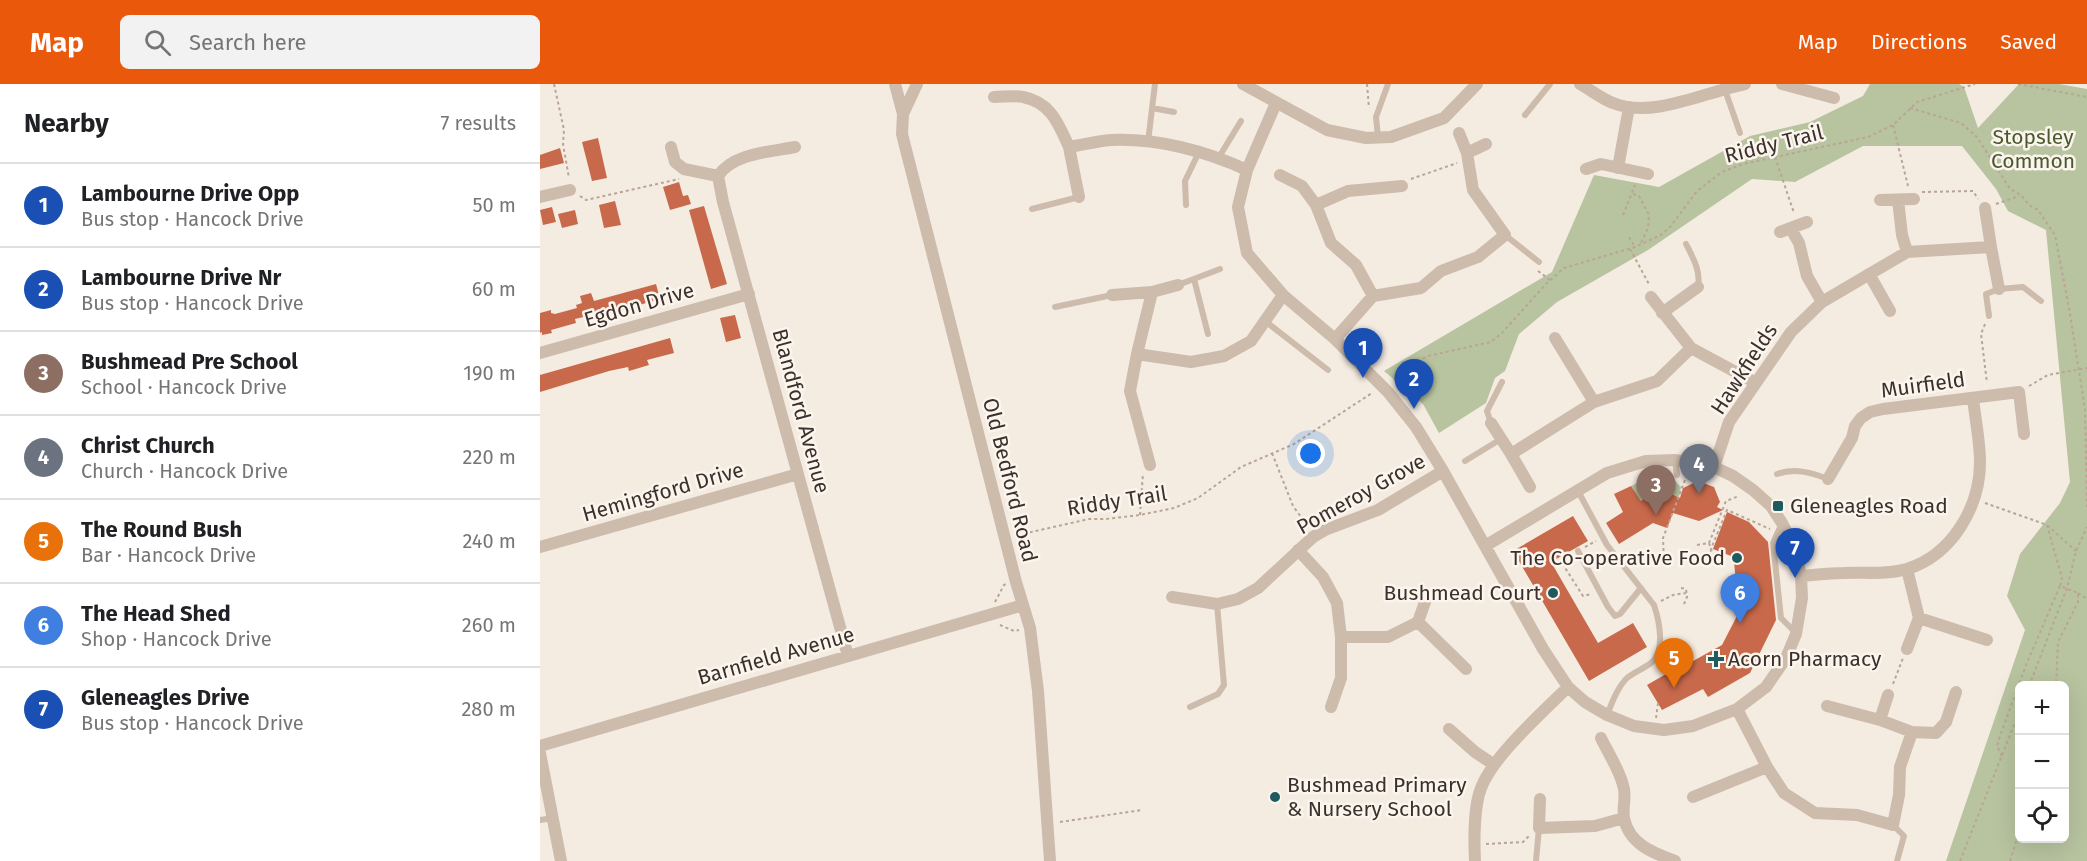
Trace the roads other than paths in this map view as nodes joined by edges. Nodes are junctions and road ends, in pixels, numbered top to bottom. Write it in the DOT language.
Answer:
graph roads {
  1 [pos="895,84"];
  2 [pos="917,84"];
  3 [pos="1155,84"];
  4 [pos="1243,84"];
  5 [pos="1388,84"];
  6 [pos="1477,84"];
  7 [pos="1550,84"];
  8 [pos="1581,84"];
  9 [pos="1745,84"];
  10 [pos="1782,84"];
  11 [pos="1723,87"];
  12 [pos="1814,88"];
  13 [pos="994,97"];
  14 [pos="1834,98"];
  15 [pos="1276,103"];
  16 [pos="1629,107"];
  17 [pos="1152,108"];
  18 [pos="1174,112"];
  19 [pos="903,114"];
  20 [pos="1525,115"];
  21 [pos="1241,121"];
  22 [pos="1740,132"];
  23 [pos="1459,133"];
  24 [pos="1378,138"];
  25 [pos="1148,142"];
  26 [pos="1486,144"];
  27 [pos="671,147"];
  28 [pos="795,147"];
  29 [pos="1070,147"];
  30 [pos="1198,152"];
  31 [pos="1468,157"];
  32 [pos="1219,158"];
  33 [pos="1618,168"];
  34 [pos="1586,169"];
  35 [pos="1247,170"];
  36 [pos="1643,173"];
  37 [pos="1280,175"];
  38 [pos="718,176"];
  39 [pos="1402,186"];
  40 [pos="570,190"];
  41 [pos="540,197"];
  42 [pos="1079,197"];
  43 [pos="1880,200"];
  44 [pos="1186,204"];
  45 [pos="1316,205"];
  46 [pos="1985,208"];
  47 [pos="1032,209"];
  48 [pos="1794,227"];
  49 [pos="1505,235"];
  50 [pos="1686,244"];
  51 [pos="1991,247"];
  52 [pos="1907,252"];
  53 [pos="1539,262"];
  54 [pos="1220,269"];
  55 [pos="1869,274"];
  56 [pos="1194,279"];
  57 [pos="1178,285"];
  58 [pos="1698,287"];
  59 [pos="1999,289"];
  60 [pos="1152,292"];
  61 [pos="749,294"];
  62 [pos="1112,295"];
  63 [pos="1283,295"];
  64 [pos="1372,296"];
  65 [pos="1651,297"];
  66 [pos="1822,302"];
  67 [pos="2041,302"];
  68 [pos="1055,307"];
  69 [pos="1890,311"];
  70 [pos="1662,312"];
  71 [pos="1989,316"];
  72 [pos="1265,321"];
  73 [pos="1208,334"];
  74 [pos="1554,338"];
  75 [pos="1335,339"];
  76 [pos="1691,348"];
  77 [pos="540,353"];
  78 [pos="1137,354"];
  79 [pos="1328,370"];
  80 [pos="1502,382"];
  81 [pos="1756,383"];
  82 [pos="1973,398"];
  83 [pos="1594,402"];
  84 [pos="1491,423"];
  85 [pos="2024,434"];
  86 [pos="1501,438"];
  87 [pos="1511,454"];
  88 [pos="1675,459"];
  89 [pos="1465,460"];
  90 [pos="1150,465"];
  91 [pos="1714,467"];
  92 [pos="1443,471"];
  93 [pos="798,474"];
  94 [pos="1777,474"];
  95 [pos="1677,475"];
  96 [pos="1828,479"];
  97 [pos="1530,487"];
  98 [pos="1577,490"];
  99 [pos="1780,528"];
  100 [pos="1485,546"];
  101 [pos="540,547"];
  102 [pos="1298,550"];
  103 [pos="1578,551"];
  104 [pos="1907,569"];
  105 [pos="1801,576"];
  106 [pos="1641,588"];
  107 [pos="1172,597"];
  108 [pos="1425,602"];
  109 [pos="1217,604"];
  110 [pos="1023,605"];
  111 [pos="1918,618"];
  112 [pos="1418,622"];
  113 [pos="1796,634"];
  114 [pos="1341,637"];
  115 [pos="1987,640"];
  116 [pos="1907,649"];
  117 [pos="848,656"];
  118 [pos="1466,669"];
  119 [pos="1568,687"];
  120 [pos="1956,692"];
  121 [pos="1888,695"];
  122 [pos="1827,706"];
  123 [pos="1190,707"];
  124 [pos="1331,707"];
  125 [pos="1737,709"];
  126 [pos="1607,716"];
  127 [pos="1880,720"];
  128 [pos="1449,729"];
  129 [pos="1912,732"];
  130 [pos="1601,738"];
  131 [pos="540,746"];
  132 [pos="540,753"];
  133 [pos="1493,764"];
  134 [pos="1767,767"];
  135 [pos="1693,797"];
  136 [pos="1540,799"];
  137 [pos="553,818"];
  138 [pos="1624,818"];
  139 [pos="540,820"];
  140 [pos="1893,825"];
  141 [pos="1539,828"];
  142 [pos="561,861"];
  143 [pos="1050,861"];
  144 [pos="1475,861"];
  145 [pos="1536,861"];
  146 [pos="1675,861"];
  147 [pos="1897,861"];
  1 -- 19 [label="street, Old Bedford Road"];
  2 -- 19 [label="street, Old Bedford Road"];
  3 -- 17 [label="lane"];
  4 -- 15 [label="street"];
  5 -- 24 [label="lane"];
  6 -- 24 [label="street"];
  7 -- 20 [label="lane"];
  8 -- 16 [label="street"];
  9 -- 11 [label="street"];
  10 -- 12 [label="street"];
  11 -- 16 [label="street"];
  11 -- 22 [label="lane"];
  12 -- 14 [label="street"];
  13 -- 29 [label="street"];
  15 -- 24 [label="street"];
  15 -- 35 [label="street"];
  16 -- 33 [label="street"];
  17 -- 18 [label="lane"];
  17 -- 25 [label="lane"];
  19 -- 110 [label="street, Old Bedford Road"];
  21 -- 32 [label="lane"];
  23 -- 31 [label="street"];
  25 -- 29 [label="street"];
  25 -- 30 [label="street"];
  26 -- 31 [label="street"];
  27 -- 38 [label="street"];
  28 -- 38 [label="street"];
  29 -- 42 [label="street"];
  30 -- 32 [label="street"];
  30 -- 44 [label="lane"];
  31 -- 49 [label="street"];
  32 -- 35 [label="street"];
  33 -- 34 [label="street"];
  33 -- 36 [label="street"];
  35 -- 63 [label="street"];
  37 -- 45 [label="street"];
  38 -- 61 [label="street, Blandford Avenue"];
  39 -- 45 [label="street"];
  40 -- 41 [label="street"];
  42 -- 47 [label="lane"];
  43 -- 52 [label="street"];
  45 -- 64 [label="street"];
  46 -- 51 [label="street"];
  48 -- 66 [label="street"];
  49 -- 53 [label="lane"];
  49 -- 64 [label="street"];
  50 -- 58 [label="lane"];
  51 -- 52 [label="street, Hawkfields"];
  51 -- 59 [label="street"];
  52 -- 55 [label="street, Hawkfields"];
  54 -- 56 [label="lane"];
  55 -- 66 [label="street, Hawkfields"];
  55 -- 69 [label="street"];
  56 -- 57 [label="lane"];
  56 -- 73 [label="lane"];
  57 -- 60 [label="street"];
  58 -- 70 [label="street"];
  59 -- 67 [label="lane"];
  59 -- 71 [label="lane"];
  60 -- 62 [label="street"];
  60 -- 78 [label="street"];
  61 -- 77 [label="street, Egdon Drive"];
  61 -- 93 [label="street, Blandford Avenue"];
  62 -- 68 [label="lane"];
  63 -- 72 [label="street"];
  63 -- 75 [label="street"];
  64 -- 75 [label="street"];
  65 -- 70 [label="street"];
  66 -- 81 [label="street, Hawkfields"];
  70 -- 76 [label="street"];
  72 -- 78 [label="street"];
  72 -- 79 [label="lane"];
  74 -- 83 [label="street"];
  75 -- 92 [label="street"];
  76 -- 81 [label="street"];
  76 -- 83 [label="street"];
  78 -- 90 [label="street"];
  80 -- 84 [label="lane"];
  81 -- 91 [label="street, Hawkfields"];
  82 -- 85 [label="street, Muirfield"];
  82 -- 96 [label="street, Muirfield"];
  82 -- 104 [label="street"];
  83 -- 87 [label="street"];
  84 -- 86 [label="street"];
  86 -- 87 [label="street"];
  86 -- 89 [label="lane"];
  87 -- 97 [label="street"];
  88 -- 91 [label="street"];
  88 -- 95 [label="lane"];
  88 -- 98 [label="street"];
  91 -- 99 [label="street"];
  92 -- 100 [label="street"];
  92 -- 102 [label="street, Pomeroy Grove"];
  93 -- 101 [label="street, Hemingford Drive"];
  93 -- 117 [label="street, Blandford Avenue"];
  94 -- 96 [label="lane"];
  98 -- 100 [label="street"];
  98 -- 106 [label="lane"];
  99 -- 105 [label="street"];
  99 -- 113 [label="lane"];
  100 -- 119 [label="street"];
  102 -- 109 [label="street, Pomeroy Grove"];
  102 -- 114 [label="street"];
  103 -- 106 [label="lane"];
  104 -- 105 [label="street"];
  104 -- 111 [label="street"];
  105 -- 113 [label="street"];
  106 -- 126 [label="lane"];
  107 -- 109 [label="street, Pomeroy Grove"];
  108 -- 112 [label="street"];
  109 -- 123 [label="lane"];
  110 -- 117 [label="street, Barnfield Avenue"];
  110 -- 143 [label="street, Old Bedford Road"];
  111 -- 115 [label="street"];
  111 -- 116 [label="street"];
  112 -- 114 [label="street"];
  112 -- 118 [label="street"];
  113 -- 125 [label="street"];
  114 -- 124 [label="street"];
  117 -- 131 [label="street, Barnfield Avenue"];
  119 -- 126 [label="street"];
  119 -- 133 [label="street"];
  120 -- 129 [label="street"];
  121 -- 127 [label="street"];
  122 -- 127 [label="street"];
  125 -- 126 [label="street"];
  125 -- 134 [label="street"];
  127 -- 129 [label="street"];
  128 -- 133 [label="street"];
  129 -- 140 [label="street"];
  130 -- 138 [label="street"];
  132 -- 137 [label="street"];
  133 -- 144 [label="street"];
  134 -- 135 [label="street"];
  134 -- 140 [label="street"];
  136 -- 141 [label="street"];
  137 -- 139 [label="lane"];
  137 -- 142 [label="street"];
  138 -- 141 [label="street"];
  138 -- 146 [label="street"];
  140 -- 147 [label="lane"];
  141 -- 145 [label="lane"];
}
